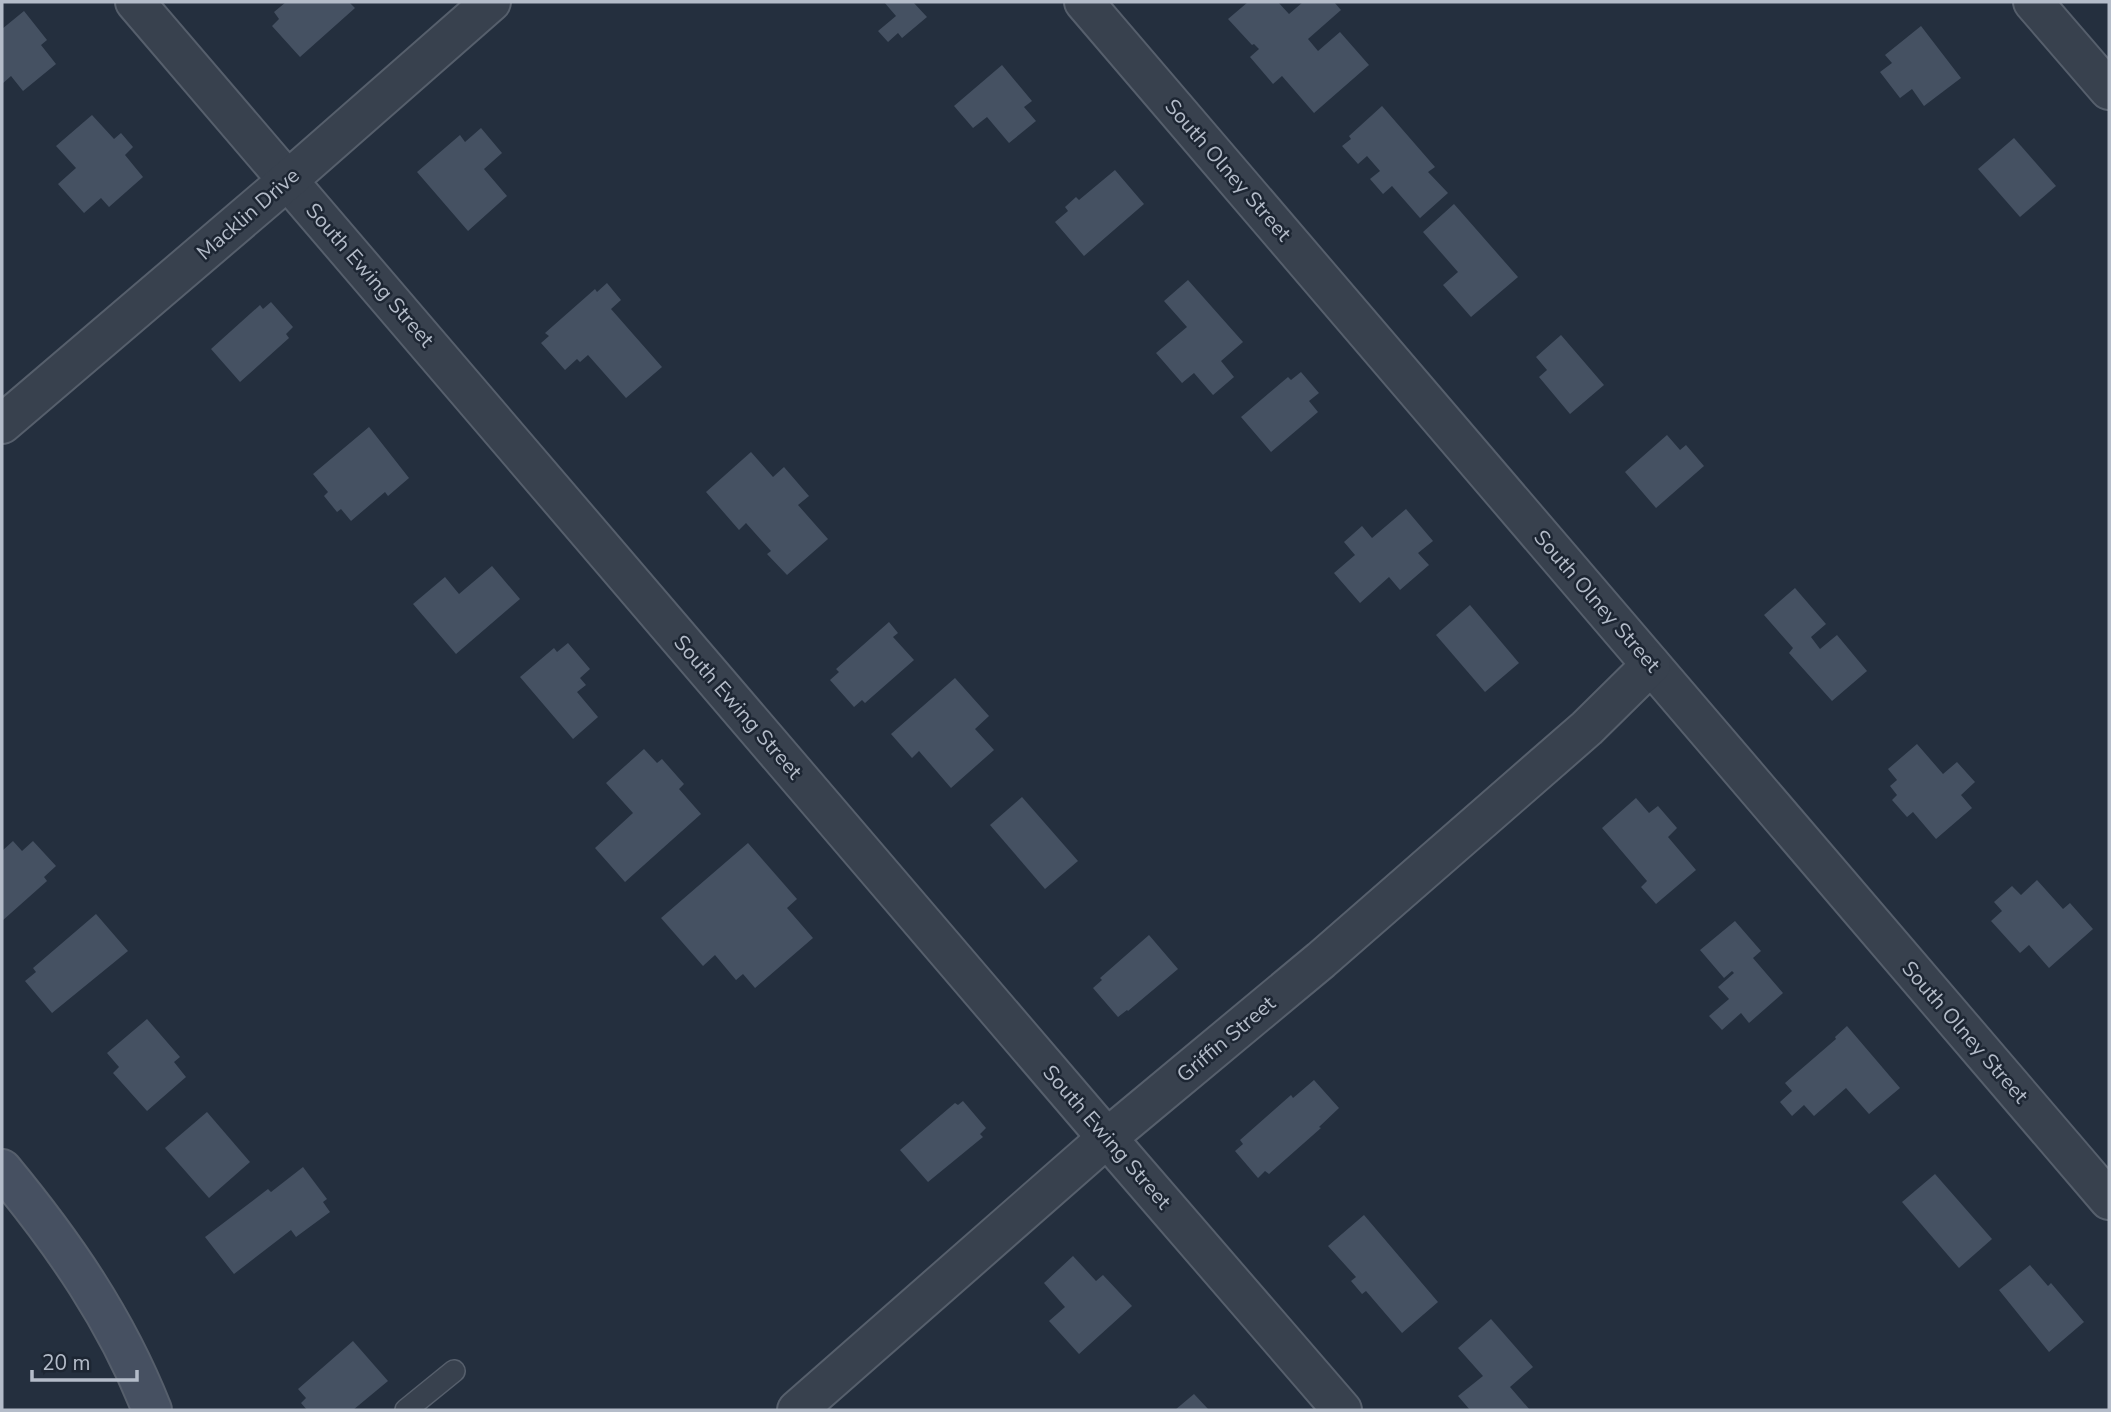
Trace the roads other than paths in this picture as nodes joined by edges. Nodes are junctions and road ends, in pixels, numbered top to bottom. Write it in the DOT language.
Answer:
graph roads {
  1 [pos="135,2"];
  2 [pos="491,2"];
  3 [pos="1084,2"];
  4 [pos="2033,2"];
  5 [pos="2109,90"];
  6 [pos="289,180"];
  7 [pos="2,424"];
  8 [pos="1651,665"];
  9 [pos="1107,1138"];
  10 [pos="2,1169"];
  11 [pos="2109,1200"];
  12 [pos="454,1371"];
  13 [pos="152,1410"];
  14 [pos="406,1410"];
  15 [pos="797,1410"];
  16 [pos="1342,1410"];
  1 -- 6 [label="street, South Ewing Street"];
  2 -- 6 [label="street, Macklin Drive"];
  3 -- 8 [label="street, South Olney Street"];
  4 -- 5 [label="street"];
  6 -- 7 [label="street, Macklin Drive"];
  6 -- 9 [label="street, South Ewing Street"];
  8 -- 9 [label="street, Griffin Street"];
  8 -- 11 [label="street, South Olney Street"];
  9 -- 15 [label="street, Griffin Street"];
  9 -- 16 [label="street, South Ewing Street"];
  10 -- 13 [label="main road"];
  12 -- 14 [label="lane"];
}
